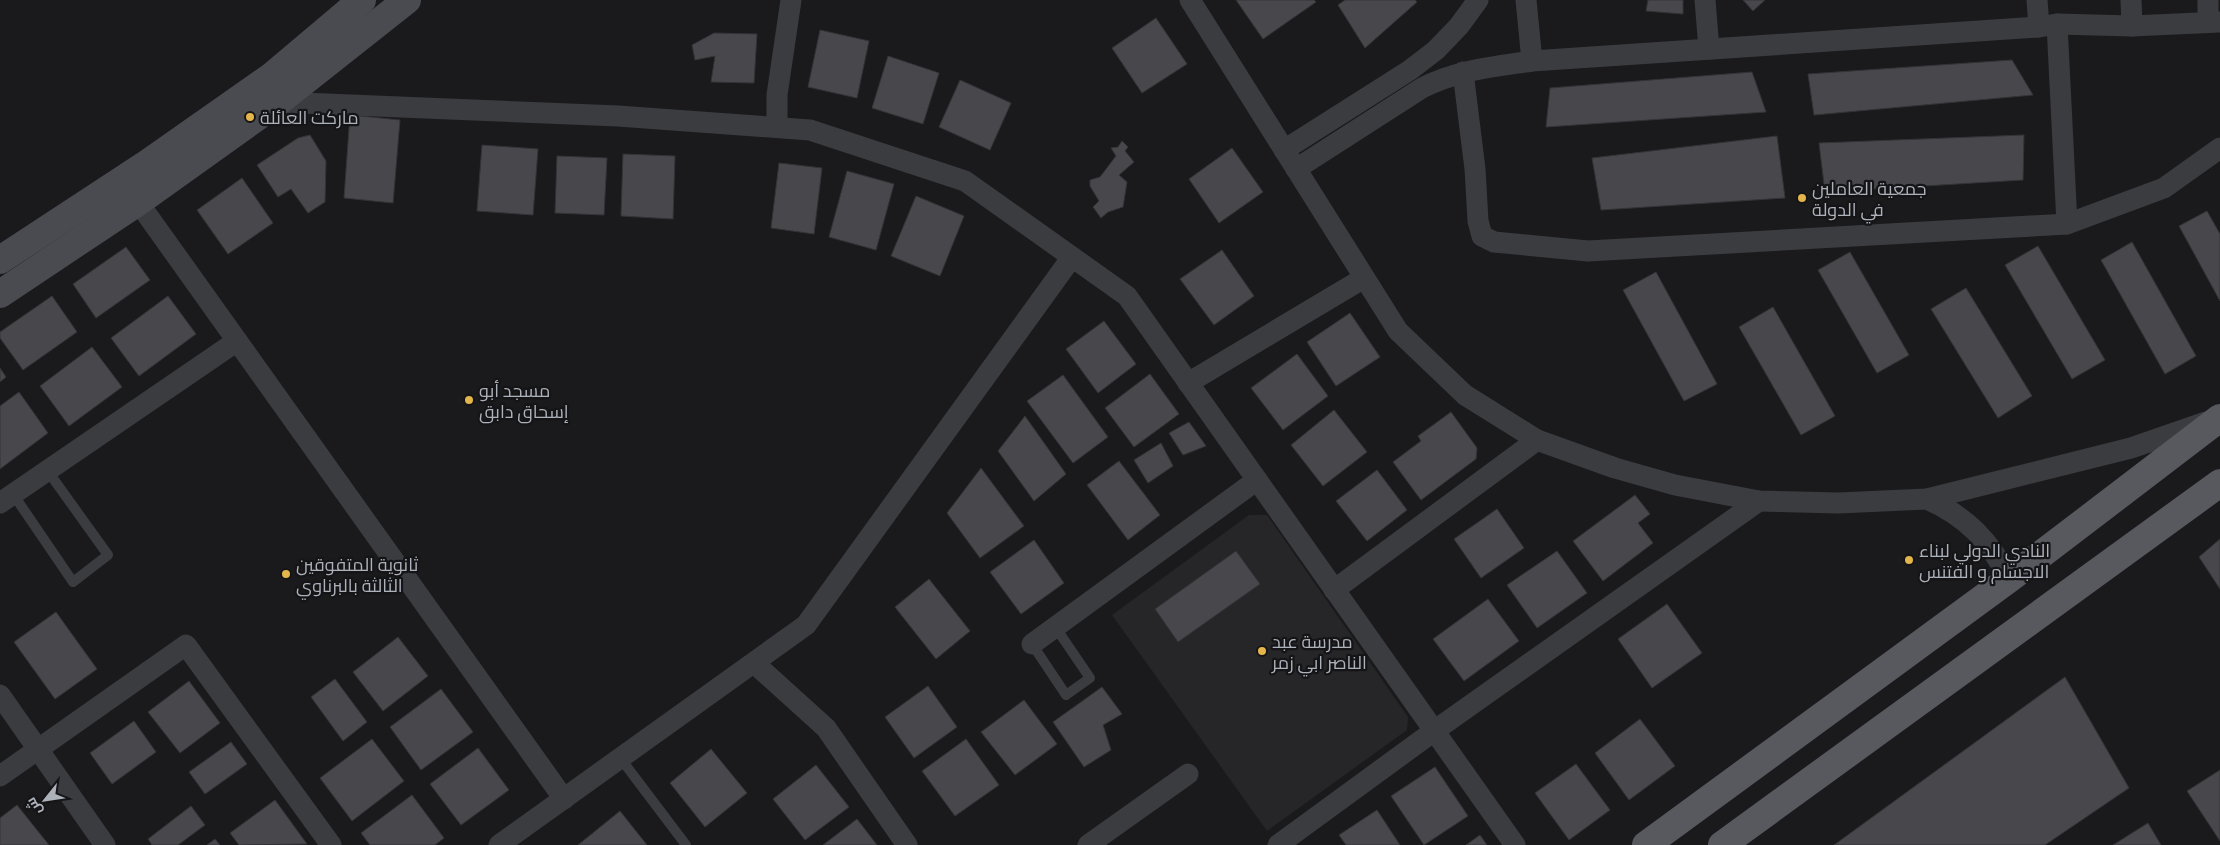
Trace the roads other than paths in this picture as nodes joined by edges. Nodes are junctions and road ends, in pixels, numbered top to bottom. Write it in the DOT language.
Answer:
graph roads {
  1 [pos="362,0"];
  2 [pos="407,0"];
  3 [pos="791,0"];
  4 [pos="1190,0"];
  5 [pos="1478,0"];
  6 [pos="1526,0"];
  7 [pos="1705,0"];
  8 [pos="2037,0"];
  9 [pos="2131,0"];
  10 [pos="2208,0"];
  11 [pos="2214,22"];
  12 [pos="2048,25"];
  13 [pos="2132,26"];
  14 [pos="1709,49"];
  15 [pos="1532,61"];
  16 [pos="1463,72"];
  17 [pos="278,102"];
  18 [pos="777,127"];
  19 [pos="2220,148"];
  20 [pos="1284,150"];
  21 [pos="1296,170"];
  22 [pos="138,202"];
  23 [pos="2067,224"];
  24 [pos="1072,256"];
  25 [pos="0,260"];
  26 [pos="1364,278"];
  27 [pos="0,294"];
  28 [pos="237,341"];
  29 [pos="1188,384"];
  30 [pos="2220,417"];
  31 [pos="1538,440"];
  32 [pos="47,470"];
  33 [pos="1257,480"];
  34 [pos="2220,483"];
  35 [pos="6,498"];
  36 [pos="1928,499"];
  37 [pos="1759,501"];
  38 [pos="2009,579"];
  39 [pos="1334,590"];
  40 [pos="1056,628"];
  41 [pos="1032,644"];
  42 [pos="754,663"];
  43 [pos="0,696"];
  44 [pos="1434,731"];
  45 [pos="39,750"];
  46 [pos="621,758"];
  47 [pos="1188,774"];
  48 [pos="0,776"];
  49 [pos="564,799"];
  50 [pos="105,845"];
  51 [pos="331,845"];
  52 [pos="499,845"];
  53 [pos="686,845"];
  54 [pos="907,845"];
  55 [pos="1088,845"];
  56 [pos="1278,845"];
  57 [pos="1515,845"];
  58 [pos="1646,845"];
  59 [pos="1722,845"];
  1 -- 25 [label="main road"];
  2 -- 17 [label="main road"];
  3 -- 18 [label="street"];
  4 -- 20 [label="street"];
  5 -- 20 [label="street"];
  6 -- 15 [label="street"];
  7 -- 14 [label="street"];
  8 -- 12 [label="street"];
  9 -- 13 [label="street"];
  10 -- 11 [label="street"];
  11 -- 13 [label="street"];
  12 -- 13 [label="street"];
  12 -- 14 [label="street"];
  12 -- 23 [label="street"];
  14 -- 15 [label="street"];
  15 -- 16 [label="street"];
  16 -- 21 [label="street"];
  16 -- 23 [label="street"];
  17 -- 18 [label="street"];
  17 -- 22 [label="main road"];
  18 -- 24 [label="street"];
  19 -- 23 [label="street"];
  20 -- 21 [label="street"];
  21 -- 26 [label="street"];
  22 -- 27 [label="main road"];
  22 -- 28 [label="street"];
  24 -- 29 [label="street"];
  24 -- 42 [label="street"];
  26 -- 29 [label="street"];
  26 -- 31 [label="street"];
  28 -- 32 [label="street"];
  28 -- 49 [label="street"];
  29 -- 33 [label="street"];
  30 -- 36 [label="street"];
  30 -- 38 [label="main road"];
  31 -- 37 [label="street"];
  31 -- 39 [label="street"];
  32 -- 35 [label="street"];
  32 -- 35 [label="lane"];
  33 -- 39 [label="street"];
  33 -- 40 [label="street"];
  34 -- 59 [label="main road"];
  36 -- 37 [label="street"];
  36 -- 38 [label="street"];
  37 -- 44 [label="street"];
  38 -- 58 [label="main road"];
  39 -- 44 [label="street"];
  40 -- 41 [label="street"];
  40 -- 41 [label="lane"];
  42 -- 46 [label="street"];
  42 -- 54 [label="street"];
  43 -- 45 [label="street"];
  44 -- 56 [label="street"];
  44 -- 57 [label="street"];
  45 -- 48 [label="street"];
  45 -- 50 [label="street"];
  45 -- 51 [label="street"];
  46 -- 49 [label="street"];
  46 -- 53 [label="lane"];
  47 -- 55 [label="street"];
  49 -- 52 [label="street"];
}
